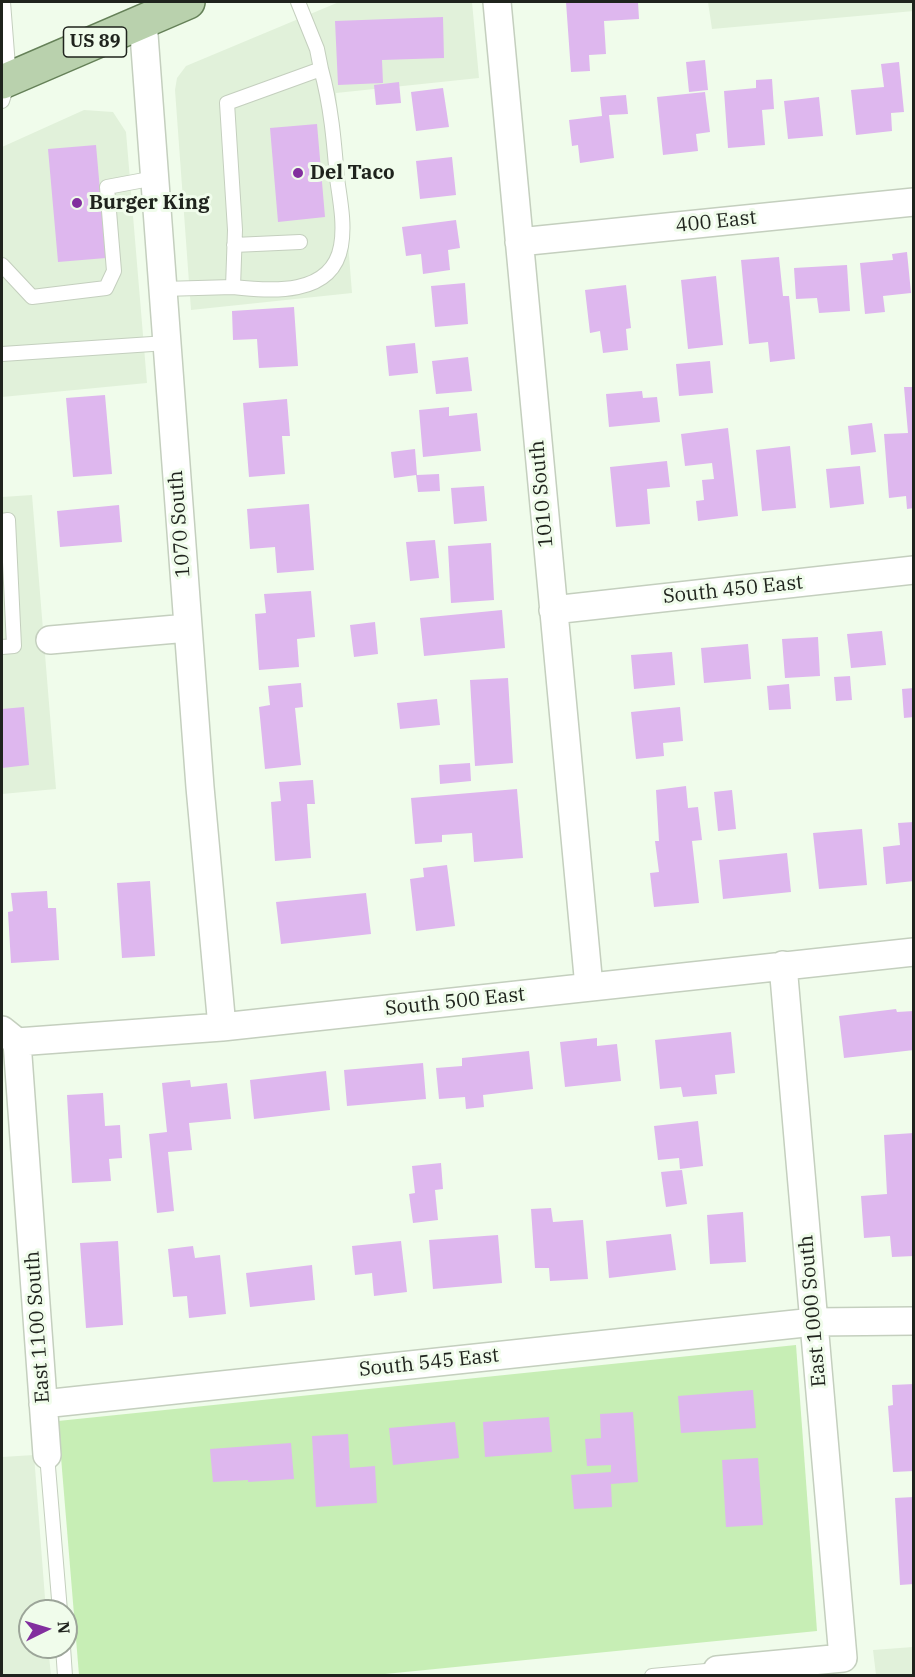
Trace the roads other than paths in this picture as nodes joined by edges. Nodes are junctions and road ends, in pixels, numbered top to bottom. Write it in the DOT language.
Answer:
graph roads {
  1 [pos="3,2"];
  2 [pos="188,2"];
  3 [pos="298,2"];
  4 [pos="497,2"];
  5 [pos="143,21"];
  6 [pos="321,69"];
  7 [pos="4,87"];
  8 [pos="154,178"];
  9 [pos="914,202"];
  10 [pos="300,242"];
  11 [pos="519,242"];
  12 [pos="234,245"];
  13 [pos="2,265"];
  14 [pos="233,287"];
  15 [pos="163,289"];
  16 [pos="167,343"];
  17 [pos="2,354"];
  18 [pos="2,520"];
  19 [pos="914,570"];
  20 [pos="553,610"];
  21 [pos="188,628"];
  22 [pos="50,640"];
  23 [pos="2,647"];
  24 [pos="914,952"];
  25 [pos="783,965"];
  26 [pos="589,987"];
  27 [pos="222,1027"];
  28 [pos="9,1036"];
  29 [pos="914,1321"];
  30 [pos="814,1322"];
  31 [pos="43,1404"];
  32 [pos="47,1455"];
  33 [pos="59,1599"];
  34 [pos="64,1659"];
  35 [pos="717,1670"];
  36 [pos="65,1676"];
  37 [pos="652,1676"];
  1 -- 7 [label="lane"];
  2 -- 5 [label="main road, US 89"];
  3 -- 6 [label="lane"];
  4 -- 11 [label="street, 1010 South"];
  5 -- 7 [label="main road, US 89"];
  5 -- 8 [label="street, 1070 South"];
  6 -- 12 [label="lane"];
  6 -- 14 [label="lane"];
  8 -- 13 [label="lane"];
  8 -- 15 [label="street, 1070 South"];
  9 -- 11 [label="street, 400 East"];
  10 -- 12 [label="lane"];
  11 -- 20 [label="street, 1010 South"];
  12 -- 14 [label="lane"];
  14 -- 15 [label="lane"];
  15 -- 16 [label="street, 1070 South"];
  16 -- 17 [label="lane"];
  16 -- 21 [label="street, 1070 South"];
  18 -- 23 [label="lane"];
  19 -- 20 [label="street, South 450 East"];
  20 -- 26 [label="street, 1010 South"];
  21 -- 22 [label="street"];
  21 -- 27 [label="street, 1070 South"];
  24 -- 25 [label="street, South 500 East"];
  25 -- 26 [label="street, South 500 East"];
  25 -- 30 [label="street, East 1000 South"];
  26 -- 27 [label="street, South 500 East"];
  27 -- 28 [label="street, South 500 East"];
  28 -- 31 [label="street, East 1100 South"];
  29 -- 30 [label="street, South 545 East"];
  30 -- 31 [label="street, South 545 East"];
  30 -- 35 [label="street, East 1000 South"];
  31 -- 32 [label="street, East 1100 South"];
  32 -- 33 [label="lane, East 1100 South"];
  34 -- 36 [label="lane"];
  35 -- 37 [label="lane"];
}
